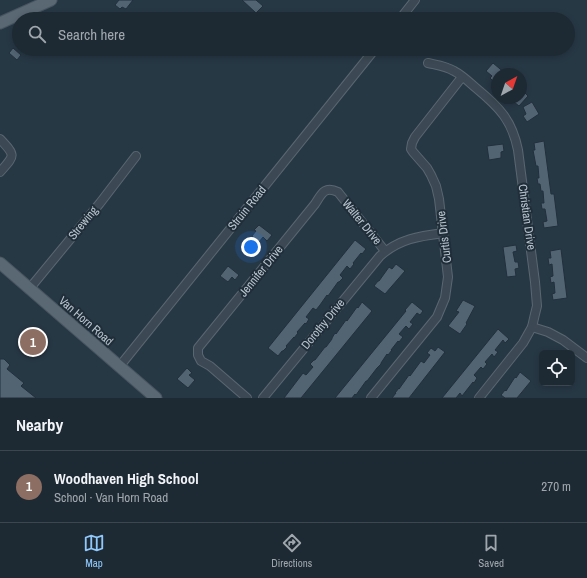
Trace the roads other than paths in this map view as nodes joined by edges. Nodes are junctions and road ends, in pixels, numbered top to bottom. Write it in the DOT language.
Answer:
graph roads {
  1 [pos="51,0"];
  2 [pos="415,0"];
  3 [pos="24,12"];
  4 [pos="406,12"];
  5 [pos="12,18"];
  6 [pos="0,23"];
  7 [pos="370,56"];
  8 [pos="428,63"];
  9 [pos="462,77"];
  10 [pos="0,139"];
  11 [pos="136,156"];
  12 [pos="0,172"];
  13 [pos="326,190"];
  14 [pos="444,233"];
  15 [pos="385,251"];
  16 [pos="0,263"];
  17 [pos="30,288"];
  18 [pos="532,327"];
  19 [pos="587,358"];
  20 [pos="119,367"];
  21 [pos="156,398"];
  22 [pos="247,398"];
  23 [pos="263,398"];
  24 [pos="371,398"];
  25 [pos="479,398"];
  1 -- 3 [label="main road"];
  2 -- 4 [label="street"];
  5 -- 6 [label="main road"];
  7 -- 20 [label="street, Struin Road"];
  8 -- 9 [label="street, Christian Drive"];
  9 -- 14 [label="street, Curtis Drive"];
  9 -- 18 [label="street, Christian Drive"];
  10 -- 12 [label="street"];
  11 -- 17 [label="street, Strewing"];
  13 -- 15 [label="street, Walter Drive"];
  13 -- 22 [label="street, Jennifer Drive"];
  14 -- 15 [label="street, Walter Drive"];
  14 -- 24 [label="street, Curtis Drive"];
  15 -- 23 [label="street, Dorothy Drive"];
  16 -- 17 [label="main road, Van Horn Road"];
  17 -- 20 [label="main road, Van Horn Road"];
  18 -- 19 [label="street"];
  18 -- 25 [label="street, Christian Drive"];
  20 -- 21 [label="main road, Van Horn Road"];
}
